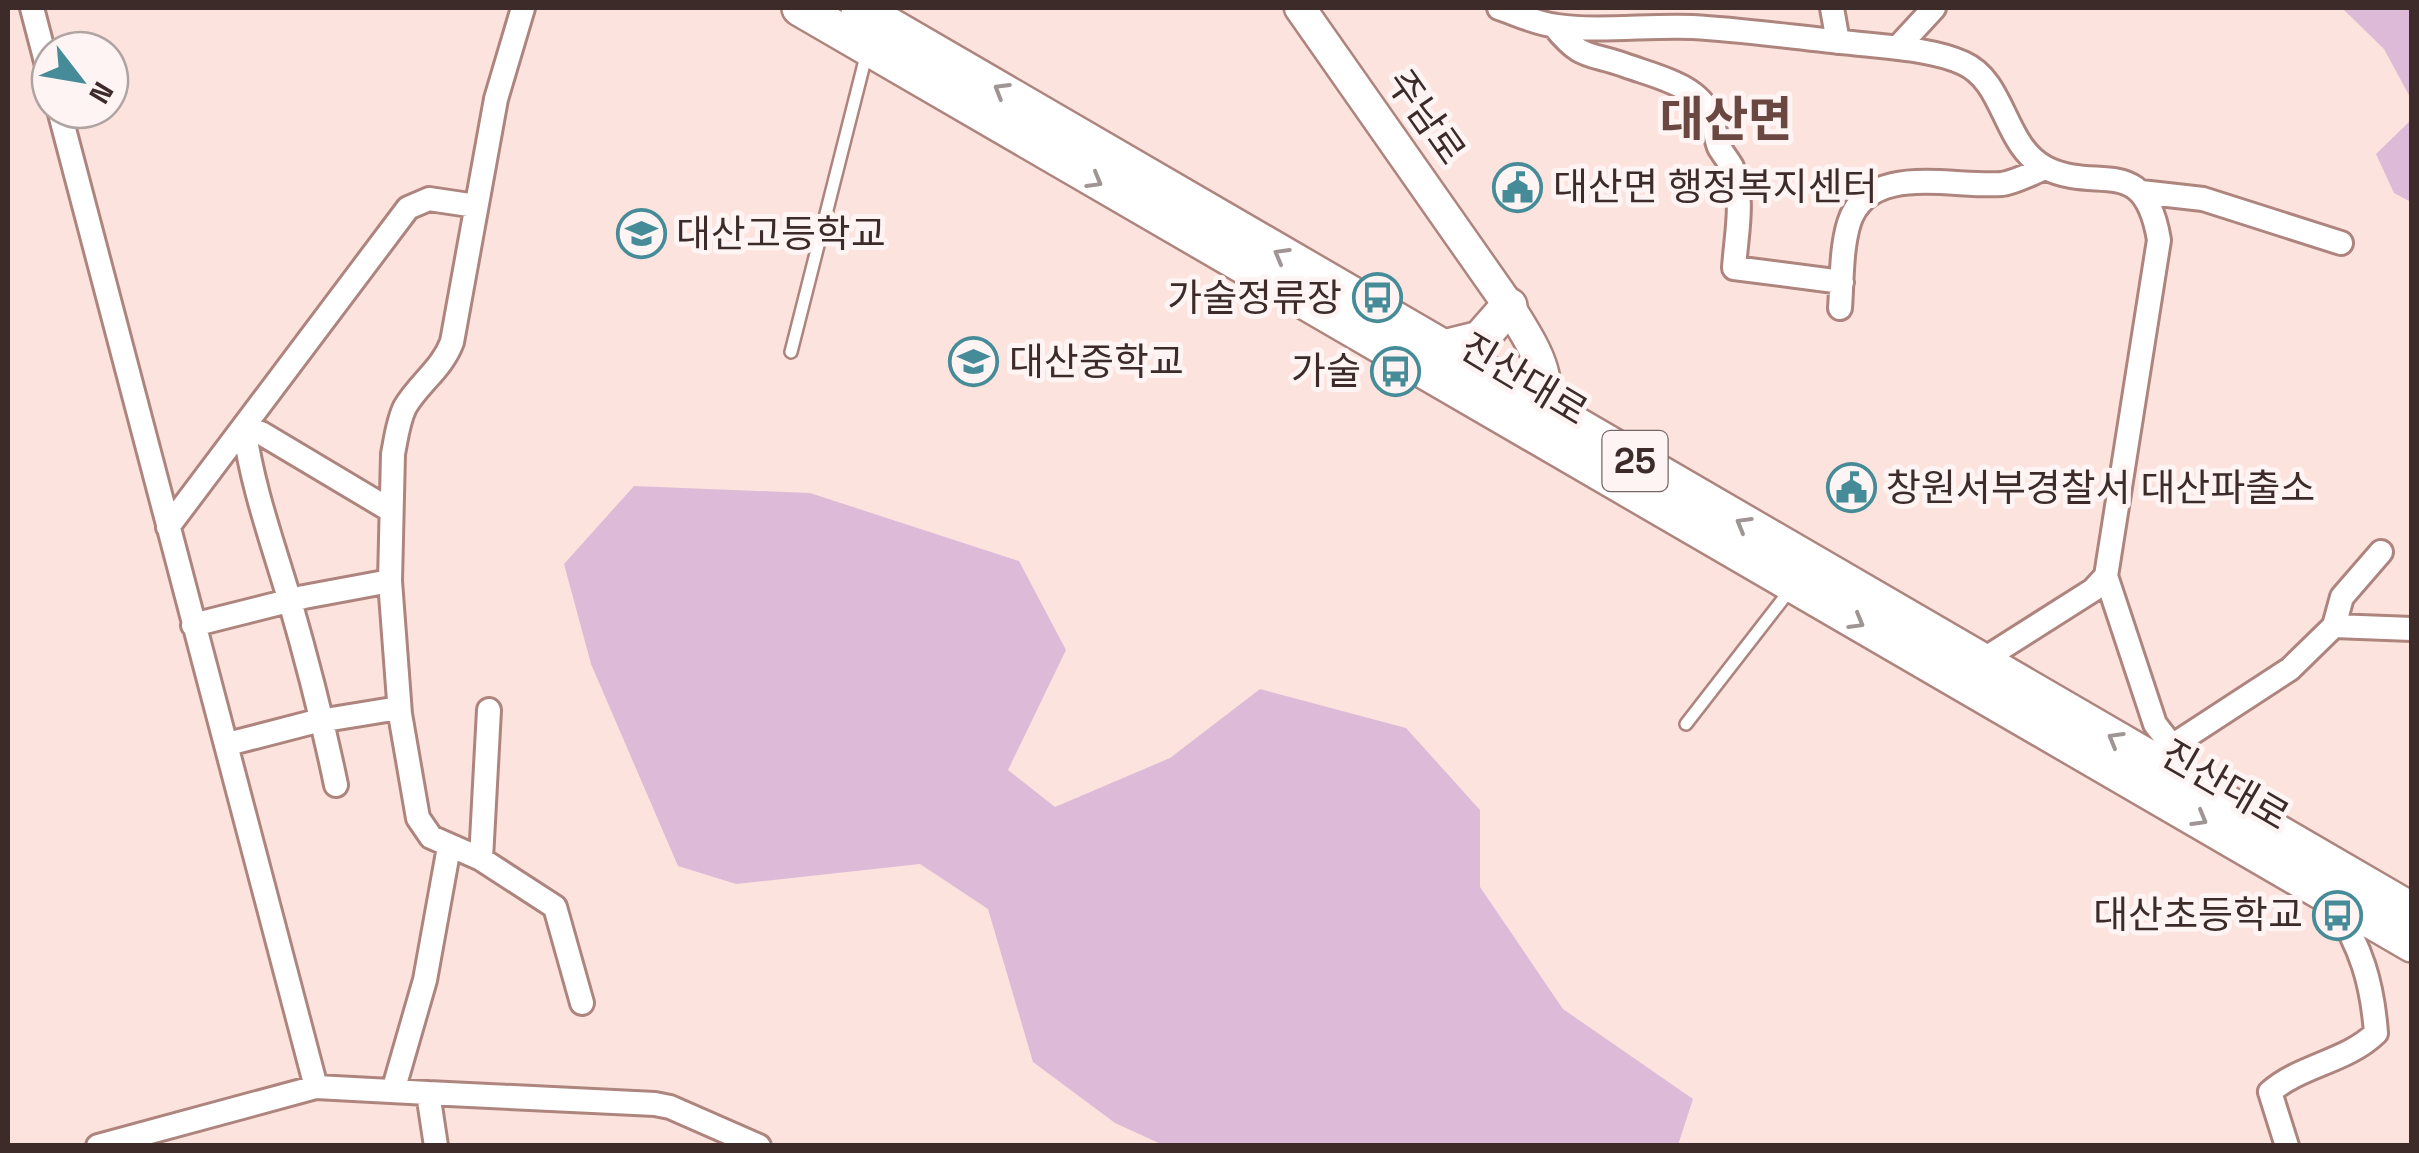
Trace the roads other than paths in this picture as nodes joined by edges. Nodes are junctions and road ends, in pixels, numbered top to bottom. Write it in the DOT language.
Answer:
graph roads {
  1 [pos="522,8"];
  2 [pos="800,8"];
  3 [pos="1300,8"];
  4 [pos="1499,8"];
  5 [pos="1832,8"];
  6 [pos="1934,8"];
  7 [pos="870,26"];
  8 [pos="1554,26"];
  9 [pos="1838,42"];
  10 [pos="1897,48"];
  11 [pos="64,130"];
  12 [pos="2045,168"];
  13 [pos="2140,192"];
  14 [pos="476,206"];
  15 [pos="2342,242"];
  16 [pos="1842,282"];
  17 [pos="1509,306"];
  18 [pos="1840,308"];
  19 [pos="1444,348"];
  20 [pos="792,352"];
  21 [pos="1537,421"];
  22 [pos="244,427"];
  23 [pos="390,510"];
  24 [pos="168,527"];
  25 [pos="2381,552"];
  26 [pos="1801,574"];
  27 [pos="2106,576"];
  28 [pos="390,582"];
  29 [pos="290,600"];
  30 [pos="193,625"];
  31 [pos="2334,626"];
  32 [pos="2412,629"];
  33 [pos="1982,661"];
  34 [pos="400,708"];
  35 [pos="489,710"];
  36 [pos="323,720"];
  37 [pos="1686,724"];
  38 [pos="228,744"];
  39 [pos="2160,766"];
  40 [pos="336,785"];
  41 [pos="449,847"];
  42 [pos="481,859"];
  43 [pos="2332,880"];
  44 [pos="2412,911"];
  45 [pos="2412,944"];
  46 [pos="582,1003"];
  47 [pos="316,1087"];
  48 [pos="393,1091"];
  49 [pos="428,1093"];
  50 [pos="98,1146"];
  51 [pos="436,1146"];
  52 [pos="759,1146"];
  53 [pos="2288,1146"];
  1 -- 14 [label="street"];
  2 -- 7 [label="main road, 진산대로 / 25"];
  3 -- 17 [label="street, 주남로"];
  4 -- 8 [label="street"];
  5 -- 9 [label="street"];
  6 -- 10 [label="street"];
  19 -- 7 [label="main road, 진산대로 / 25, one-way"];
  7 -- 20 [label="lane"];
  7 -- 21 [label="main road, 진산대로 / 25, one-way"];
  8 -- 9 [label="street"];
  8 -- 16 [label="street"];
  9 -- 10 [label="street"];
  10 -- 12 [label="street"];
  11 -- 24 [label="street"];
  12 -- 13 [label="street"];
  12 -- 16 [label="street"];
  13 -- 15 [label="street"];
  13 -- 27 [label="street"];
  14 -- 22 [label="street"];
  14 -- 23 [label="street"];
  16 -- 18 [label="street"];
  17 -- 19 [label="main road"];
  17 -- 21 [label="street, 주남로"];
  19 -- 21 [label="main road, 진산대로 / 25"];
  21 -- 26 [label="main road, 진산대로 / 25"];
  22 -- 23 [label="street"];
  22 -- 24 [label="street"];
  22 -- 29 [label="street"];
  23 -- 28 [label="street"];
  24 -- 30 [label="street"];
  25 -- 31 [label="street"];
  26 -- 33 [label="main road, 진산대로 / 25"];
  26 -- 37 [label="lane"];
  26 -- 39 [label="main road, 진산대로 / 25, one-way"];
  27 -- 33 [label="street"];
  27 -- 39 [label="street"];
  28 -- 29 [label="street"];
  28 -- 34 [label="street"];
  29 -- 30 [label="street"];
  29 -- 36 [label="street"];
  30 -- 38 [label="street"];
  31 -- 32 [label="street"];
  31 -- 39 [label="street"];
  39 -- 33 [label="main road, 진산대로 / 25, one-way"];
  34 -- 36 [label="street"];
  34 -- 41 [label="street"];
  35 -- 42 [label="street"];
  36 -- 38 [label="street"];
  36 -- 40 [label="street"];
  38 -- 47 [label="street"];
  39 -- 43 [label="main road, 진산대로 / 25"];
  41 -- 42 [label="street"];
  41 -- 48 [label="street"];
  42 -- 46 [label="street"];
  43 -- 44 [label="main road, 진산대로 / 25"];
  43 -- 45 [label="main road, 진산대로 / 25"];
  43 -- 53 [label="street"];
  47 -- 48 [label="street"];
  47 -- 50 [label="street"];
  48 -- 49 [label="street"];
  49 -- 51 [label="street"];
  49 -- 52 [label="street"];
}
